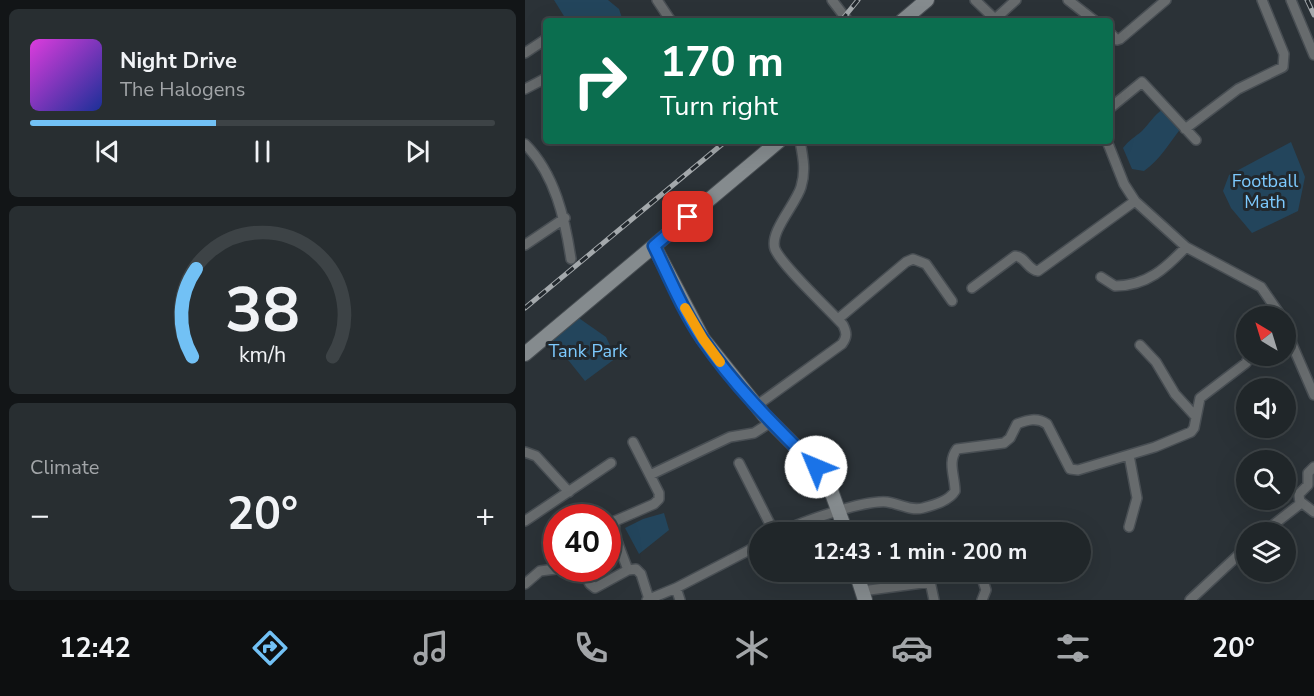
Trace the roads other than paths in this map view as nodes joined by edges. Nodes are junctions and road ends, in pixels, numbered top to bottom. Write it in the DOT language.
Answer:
graph roads {
  1 [pos="657,0"];
  2 [pos="832,0"];
  3 [pos="927,0"];
  4 [pos="975,0"];
  5 [pos="1016,0"];
  6 [pos="1068,0"];
  7 [pos="1166,0"];
  8 [pos="1262,0"];
  9 [pos="1291,0"];
  10 [pos="669,18"];
  11 [pos="846,18"];
  12 [pos="905,18"];
  13 [pos="994,18"];
  14 [pos="998,18"];
  15 [pos="1091,18"];
  16 [pos="1113,36"];
  17 [pos="543,41"];
  18 [pos="525,53"];
  19 [pos="1314,55"];
  20 [pos="543,80"];
  21 [pos="525,89"];
  22 [pos="1113,106"];
  23 [pos="1185,129"];
  24 [pos="1196,140"];
  25 [pos="525,144"];
  26 [pos="775,144"];
  27 [pos="801,144"];
  28 [pos="1108,144"];
  29 [pos="1135,201"];
  30 [pos="565,218"];
  31 [pos="525,245"];
  32 [pos="654,246"];
  33 [pos="1187,247"];
  34 [pos="571,259"];
  35 [pos="1101,277"];
  36 [pos="972,288"];
  37 [pos="951,301"];
  38 [pos="1272,306"];
  39 [pos="839,320"];
  40 [pos="1140,345"];
  41 [pos="1296,353"];
  42 [pos="525,354"];
  43 [pos="1242,366"];
  44 [pos="1314,395"];
  45 [pos="756,406"];
  46 [pos="1196,417"];
  47 [pos="771,422"];
  48 [pos="633,442"];
  49 [pos="525,453"];
  50 [pos="1129,455"];
  51 [pos="611,463"];
  52 [pos="739,463"];
  53 [pos="1314,467"];
  54 [pos="649,475"];
  55 [pos="569,492"];
  56 [pos="1301,502"];
  57 [pos="915,509"];
  58 [pos="840,511"];
  59 [pos="1314,512"];
  60 [pos="525,521"];
  61 [pos="769,522"];
  62 [pos="809,522"];
  63 [pos="843,522"];
  64 [pos="917,522"];
  65 [pos="1276,522"];
  66 [pos="1129,526"];
  67 [pos="749,550"];
  68 [pos="1236,557"];
  69 [pos="628,570"];
  70 [pos="543,571"];
  71 [pos="621,574"];
  72 [pos="589,582"];
  73 [pos="606,582"];
  74 [pos="930,582"];
  75 [pos="983,582"];
  76 [pos="525,584"];
  77 [pos="676,588"];
  78 [pos="863,596"];
  79 [pos="648,599"];
  80 [pos="680,600"];
  81 [pos="934,600"];
  82 [pos="983,600"];
  83 [pos="1190,600"];
  1 -- 10 [label="street"];
  2 -- 11 [label="street"];
  3 -- 12 [label="street"];
  4 -- 13 [label="street"];
  5 -- 14 [label="street"];
  6 -- 15 [label="street"];
  7 -- 16 [label="street"];
  8 -- 23 [label="street"];
  9 -- 19 [label="street"];
  17 -- 18 [label="street"];
  20 -- 21 [label="street"];
  22 -- 23 [label="street"];
  23 -- 24 [label="street"];
  25 -- 30 [label="street"];
  26 -- 32 [label="street"];
  27 -- 39 [label="street"];
  28 -- 29 [label="street"];
  29 -- 33 [label="street"];
  29 -- 36 [label="street"];
  30 -- 31 [label="street"];
  30 -- 34 [label="street"];
  32 -- 42 [label="street"];
  32 -- 45 [label="street"];
  33 -- 35 [label="street"];
  33 -- 38 [label="street"];
  37 -- 39 [label="street"];
  39 -- 45 [label="street"];
  40 -- 46 [label="street"];
  41 -- 44 [label="street"];
  43 -- 46 [label="street"];
  45 -- 47 [label="street"];
  46 -- 50 [label="street"];
  47 -- 54 [label="street"];
  47 -- 58 [label="street"];
  48 -- 54 [label="street"];
  49 -- 55 [label="street"];
  50 -- 57 [label="street"];
  50 -- 66 [label="street"];
  51 -- 55 [label="street"];
  52 -- 61 [label="street"];
  53 -- 56 [label="street"];
  54 -- 69 [label="street"];
  55 -- 60 [label="street"];
  56 -- 59 [label="street"];
  56 -- 65 [label="street"];
  57 -- 58 [label="street"];
  57 -- 64 [label="street"];
  58 -- 62 [label="street"];
  58 -- 63 [label="street"];
  67 -- 77 [label="street"];
  68 -- 83 [label="street"];
  69 -- 71 [label="street"];
  69 -- 79 [label="street"];
  70 -- 76 [label="street"];
  72 -- 73 [label="street"];
  74 -- 78 [label="street"];
  74 -- 81 [label="street"];
  75 -- 82 [label="street"];
  77 -- 79 [label="street"];
  77 -- 80 [label="street"];
}
